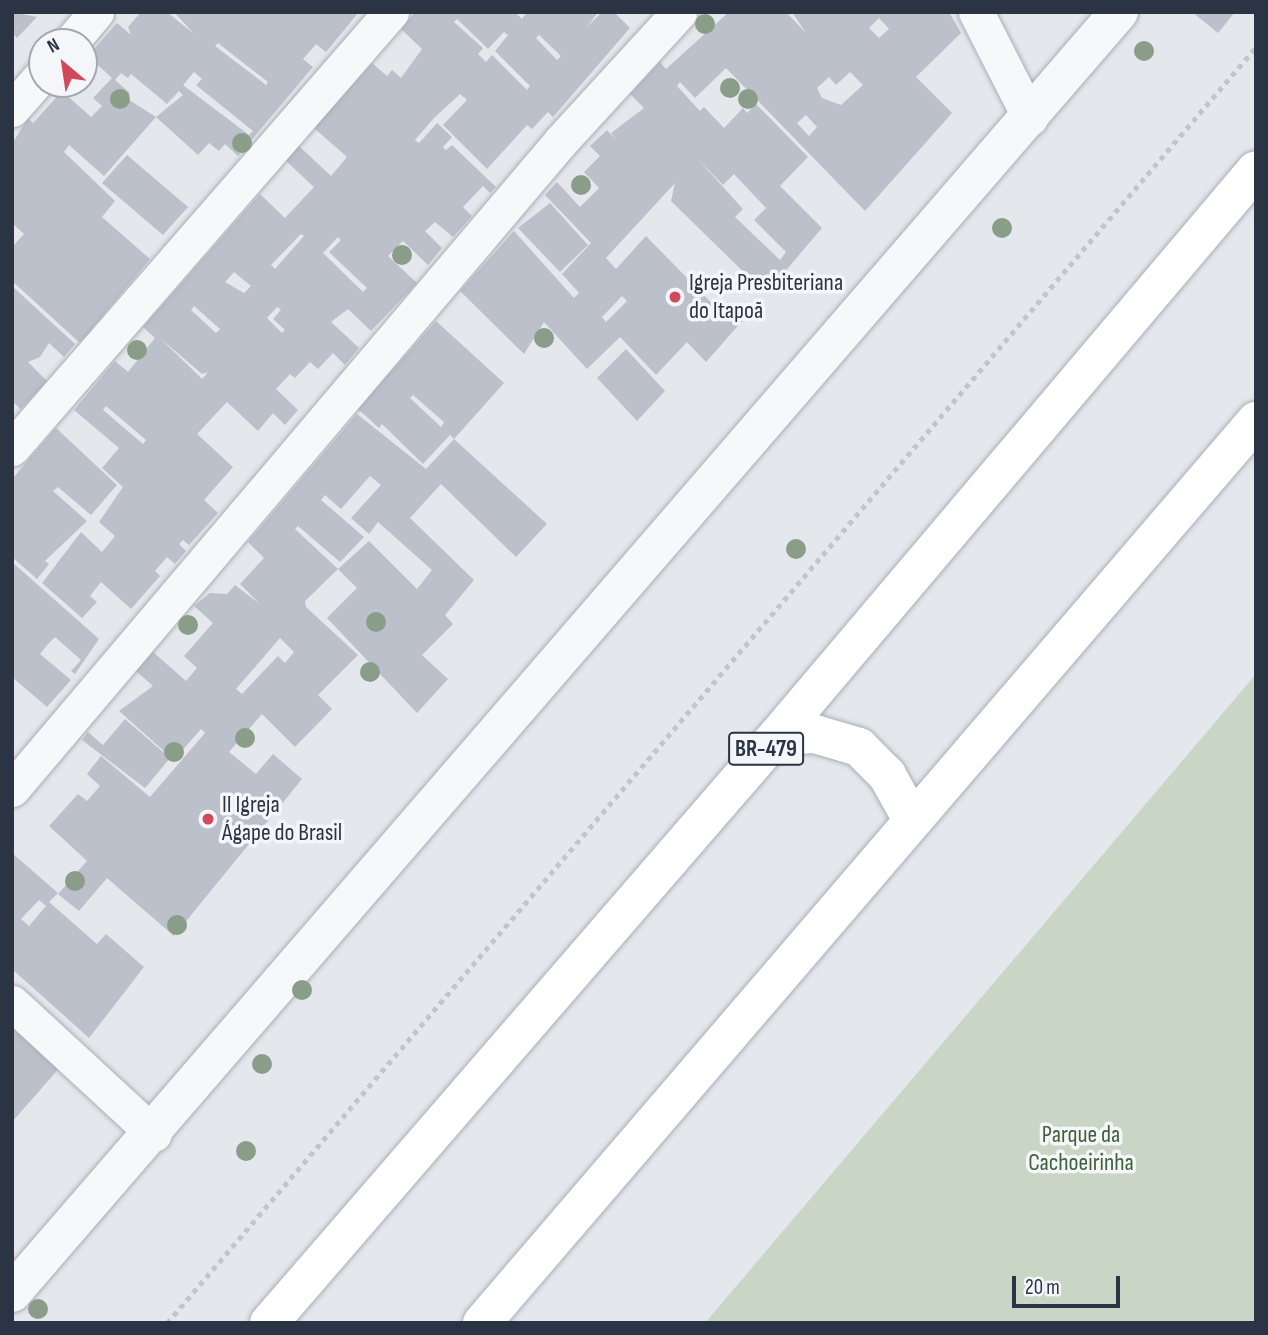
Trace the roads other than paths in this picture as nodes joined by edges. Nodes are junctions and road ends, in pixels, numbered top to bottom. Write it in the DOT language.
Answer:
graph roads {
  1 [pos="96,12"];
  2 [pos="391,12"];
  3 [pos="679,12"];
  4 [pos="975,12"];
  5 [pos="1119,12"];
  6 [pos="83,28"];
  7 [pos="28,91"];
  8 [pos="12,109"];
  9 [pos="1030,118"];
  10 [pos="1256,170"];
  11 [pos="1256,421"];
  12 [pos="12,448"];
  13 [pos="777,736"];
  14 [pos="12,789"];
  15 [pos="912,820"];
  16 [pos="12,1003"];
  17 [pos="154,1133"];
  18 [pos="12,1293"];
  19 [pos="269,1323"];
  20 [pos="482,1323"];
  1 -- 6 [label="street"];
  2 -- 12 [label="street"];
  3 -- 14 [label="street"];
  4 -- 9 [label="street"];
  5 -- 9 [label="street"];
  7 -- 8 [label="street"];
  9 -- 17 [label="street"];
  10 -- 13 [label="main road, BR-479"];
  11 -- 15 [label="main road"];
  13 -- 15 [label="main road"];
  13 -- 19 [label="main road, BR-479"];
  15 -- 20 [label="main road"];
  16 -- 17 [label="street"];
  17 -- 18 [label="street"];
}
